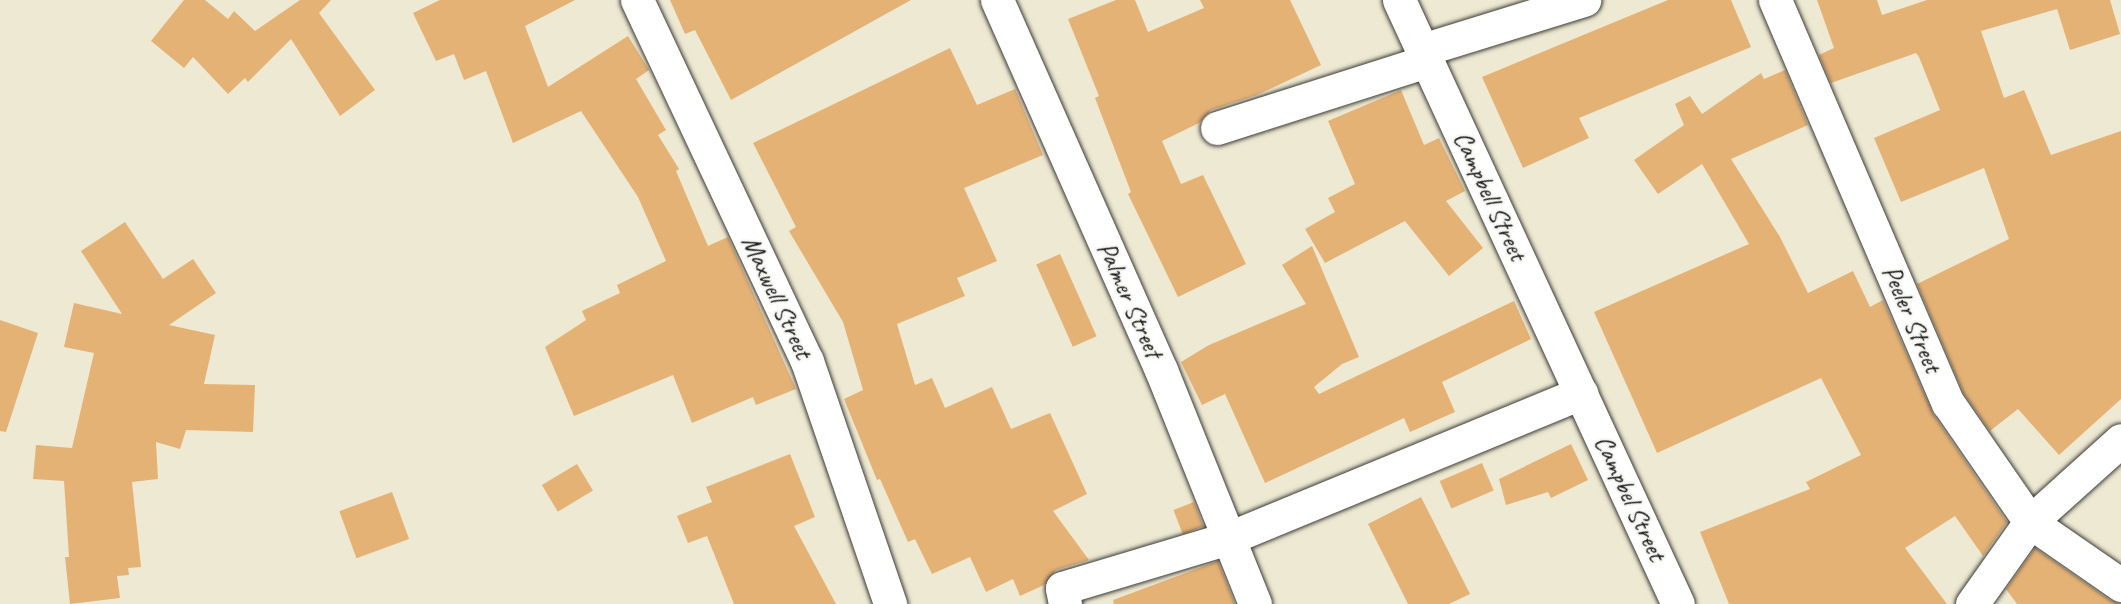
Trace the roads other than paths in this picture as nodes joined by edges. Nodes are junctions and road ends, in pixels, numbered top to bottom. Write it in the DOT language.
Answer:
graph roads {
  1 [pos="637,0"];
  2 [pos="997,0"];
  3 [pos="1399,0"];
  4 [pos="1584,0"];
  5 [pos="1775,0"];
  6 [pos="1425,56"];
  7 [pos="1216,128"];
  8 [pos="1581,393"];
  9 [pos="2121,440"];
  10 [pos="2030,522"];
  11 [pos="1229,538"];
  12 [pos="2121,585"];
  13 [pos="890,604"];
  14 [pos="1065,604"];
  15 [pos="1255,604"];
  16 [pos="1678,604"];
  17 [pos="1972,604"];
  1 -- 13 [label="street, Maxwell Street"];
  2 -- 11 [label="street, Palmer Street"];
  3 -- 6 [label="street, Campbell Street"];
  4 -- 6 [label="street"];
  5 -- 10 [label="street, Peeler Street"];
  6 -- 7 [label="street"];
  6 -- 8 [label="street, Campbell Street"];
  8 -- 11 [label="street"];
  8 -- 16 [label="street, Campbel Street"];
  9 -- 10 [label="street"];
  10 -- 12 [label="street, Peeler Street"];
  10 -- 17 [label="street"];
  11 -- 14 [label="street"];
  11 -- 15 [label="street, Palmer Street"];
}
